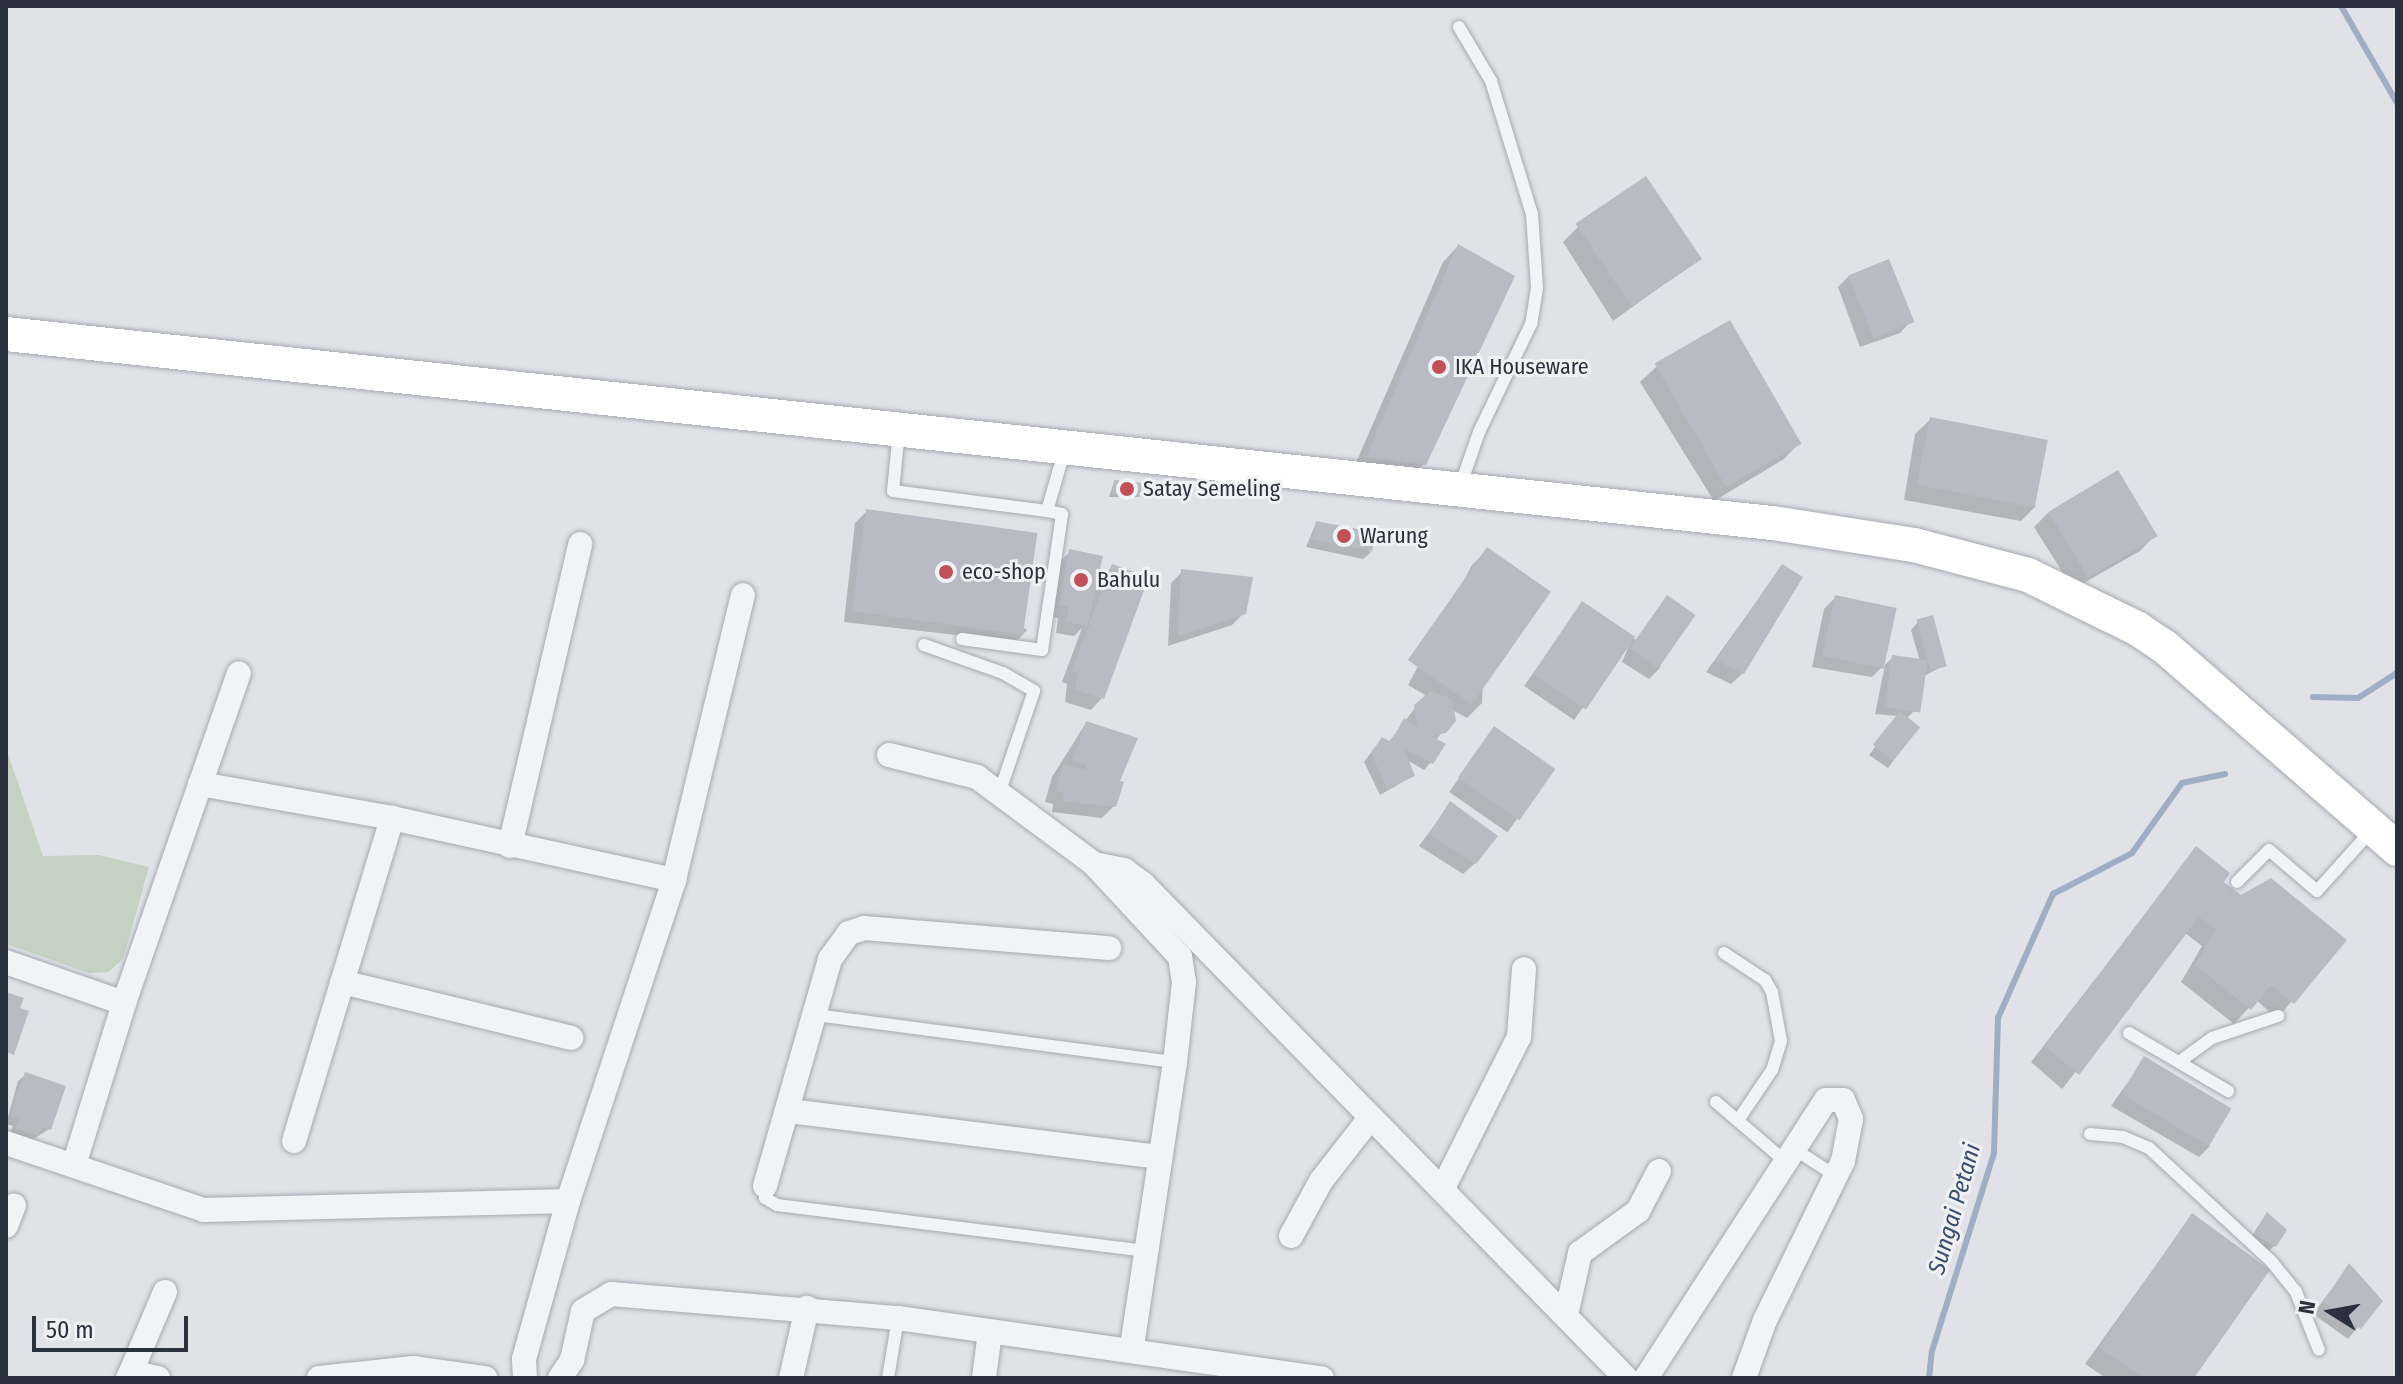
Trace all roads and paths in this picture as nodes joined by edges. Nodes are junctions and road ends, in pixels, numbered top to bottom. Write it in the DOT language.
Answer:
graph roads {
  1 [pos="1459,27"];
  2 [pos="6,334"];
  3 [pos="899,431"];
  4 [pos="1065,448"];
  5 [pos="1460,490"];
  6 [pos="1047,511"];
  7 [pos="580,544"];
  8 [pos="743,595"];
  9 [pos="962,639"];
  10 [pos="924,645"];
  11 [pos="239,673"];
  12 [pos="889,755"];
  13 [pos="200,784"];
  14 [pos="999,794"];
  15 [pos="392,818"];
  16 [pos="2385,839"];
  17 [pos="510,846"];
  18 [pos="1094,864"];
  19 [pos="674,880"];
  20 [pos="2237,882"];
  21 [pos="1109,948"];
  22 [pos="1724,953"];
  23 [pos="6,962"];
  24 [pos="1524,969"];
  25 [pos="342,982"];
  26 [pos="124,1003"];
  27 [pos="816,1015"];
  28 [pos="2278,1016"];
  29 [pos="2129,1033"];
  30 [pos="571,1038"];
  31 [pos="1175,1062"];
  32 [pos="2179,1062"];
  33 [pos="2228,1091"];
  34 [pos="1716,1102"];
  35 [pos="789,1111"];
  36 [pos="1370,1118"];
  37 [pos="1739,1119"];
  38 [pos="2090,1134"];
  39 [pos="294,1141"];
  40 [pos="6,1143"];
  41 [pos="1790,1156"];
  42 [pos="1160,1157"];
  43 [pos="74,1165"];
  44 [pos="1659,1171"];
  45 [pos="1836,1176"];
  46 [pos="765,1186"];
  47 [pos="1442,1190"];
  48 [pos="568,1201"];
  49 [pos="1291,1236"];
  50 [pos="1148,1251"];
  51 [pos="165,1292"];
  52 [pos="807,1308"];
  53 [pos="1566,1315"];
  54 [pos="898,1318"];
  55 [pos="990,1332"];
  56 [pos="1132,1347"];
  57 [pos="2319,1350"];
  58 [pos="130,1375"];
  59 [pos="158,1378"];
  60 [pos="319,1378"];
  61 [pos="485,1378"];
  62 [pos="525,1378"];
  63 [pos="560,1378"];
  64 [pos="791,1378"];
  65 [pos="888,1378"];
  66 [pos="984,1378"];
  67 [pos="1322,1378"];
  68 [pos="1626,1378"];
  69 [pos="1646,1378"];
  70 [pos="1744,1378"];
  1 -- 5 [label="lane"];
  2 -- 3 [label="main road"];
  3 -- 4 [label="main road"];
  3 -- 6 [label="lane"];
  4 -- 5 [label="main road"];
  4 -- 6 [label="lane"];
  5 -- 16 [label="main road"];
  6 -- 9 [label="lane"];
  7 -- 17 [label="street"];
  8 -- 19 [label="street"];
  10 -- 14 [label="lane"];
  11 -- 13 [label="street"];
  12 -- 14 [label="street"];
  13 -- 15 [label="street"];
  13 -- 26 [label="street"];
  14 -- 18 [label="street"];
  15 -- 17 [label="street"];
  15 -- 25 [label="street"];
  16 -- 20 [label="lane"];
  17 -- 19 [label="street"];
  18 -- 31 [label="street"];
  18 -- 36 [label="street"];
  19 -- 48 [label="street"];
  21 -- 27 [label="street"];
  22 -- 37 [label="lane"];
  23 -- 26 [label="street"];
  24 -- 47 [label="street"];
  25 -- 30 [label="street"];
  25 -- 39 [label="street"];
  26 -- 43 [label="street"];
  27 -- 31 [label="lane"];
  27 -- 35 [label="street"];
  28 -- 32 [label="lane"];
  29 -- 32 [label="lane"];
  31 -- 42 [label="street"];
  32 -- 33 [label="lane"];
  34 -- 37 [label="lane"];
  35 -- 42 [label="street"];
  35 -- 46 [label="street"];
  36 -- 47 [label="street"];
  36 -- 49 [label="street"];
  37 -- 41 [label="lane"];
  38 -- 57 [label="lane"];
  40 -- 43 [label="street"];
  41 -- 45 [label="lane"];
  41 -- 45 [label="street"];
  41 -- 69 [label="street"];
  42 -- 50 [label="street"];
  43 -- 48 [label="street"];
  44 -- 53 [label="street"];
  45 -- 70 [label="street"];
  46 -- 50 [label="lane"];
  47 -- 53 [label="street"];
  48 -- 62 [label="street"];
  50 -- 56 [label="street"];
  51 -- 58 [label="street"];
  52 -- 54 [label="street"];
  52 -- 63 [label="street"];
  52 -- 64 [label="street"];
  53 -- 68 [label="street"];
  54 -- 55 [label="street"];
  54 -- 65 [label="lane"];
  55 -- 56 [label="street"];
  55 -- 66 [label="street"];
  56 -- 67 [label="street"];
  58 -- 59 [label="street"];
  60 -- 61 [label="street"];
}
